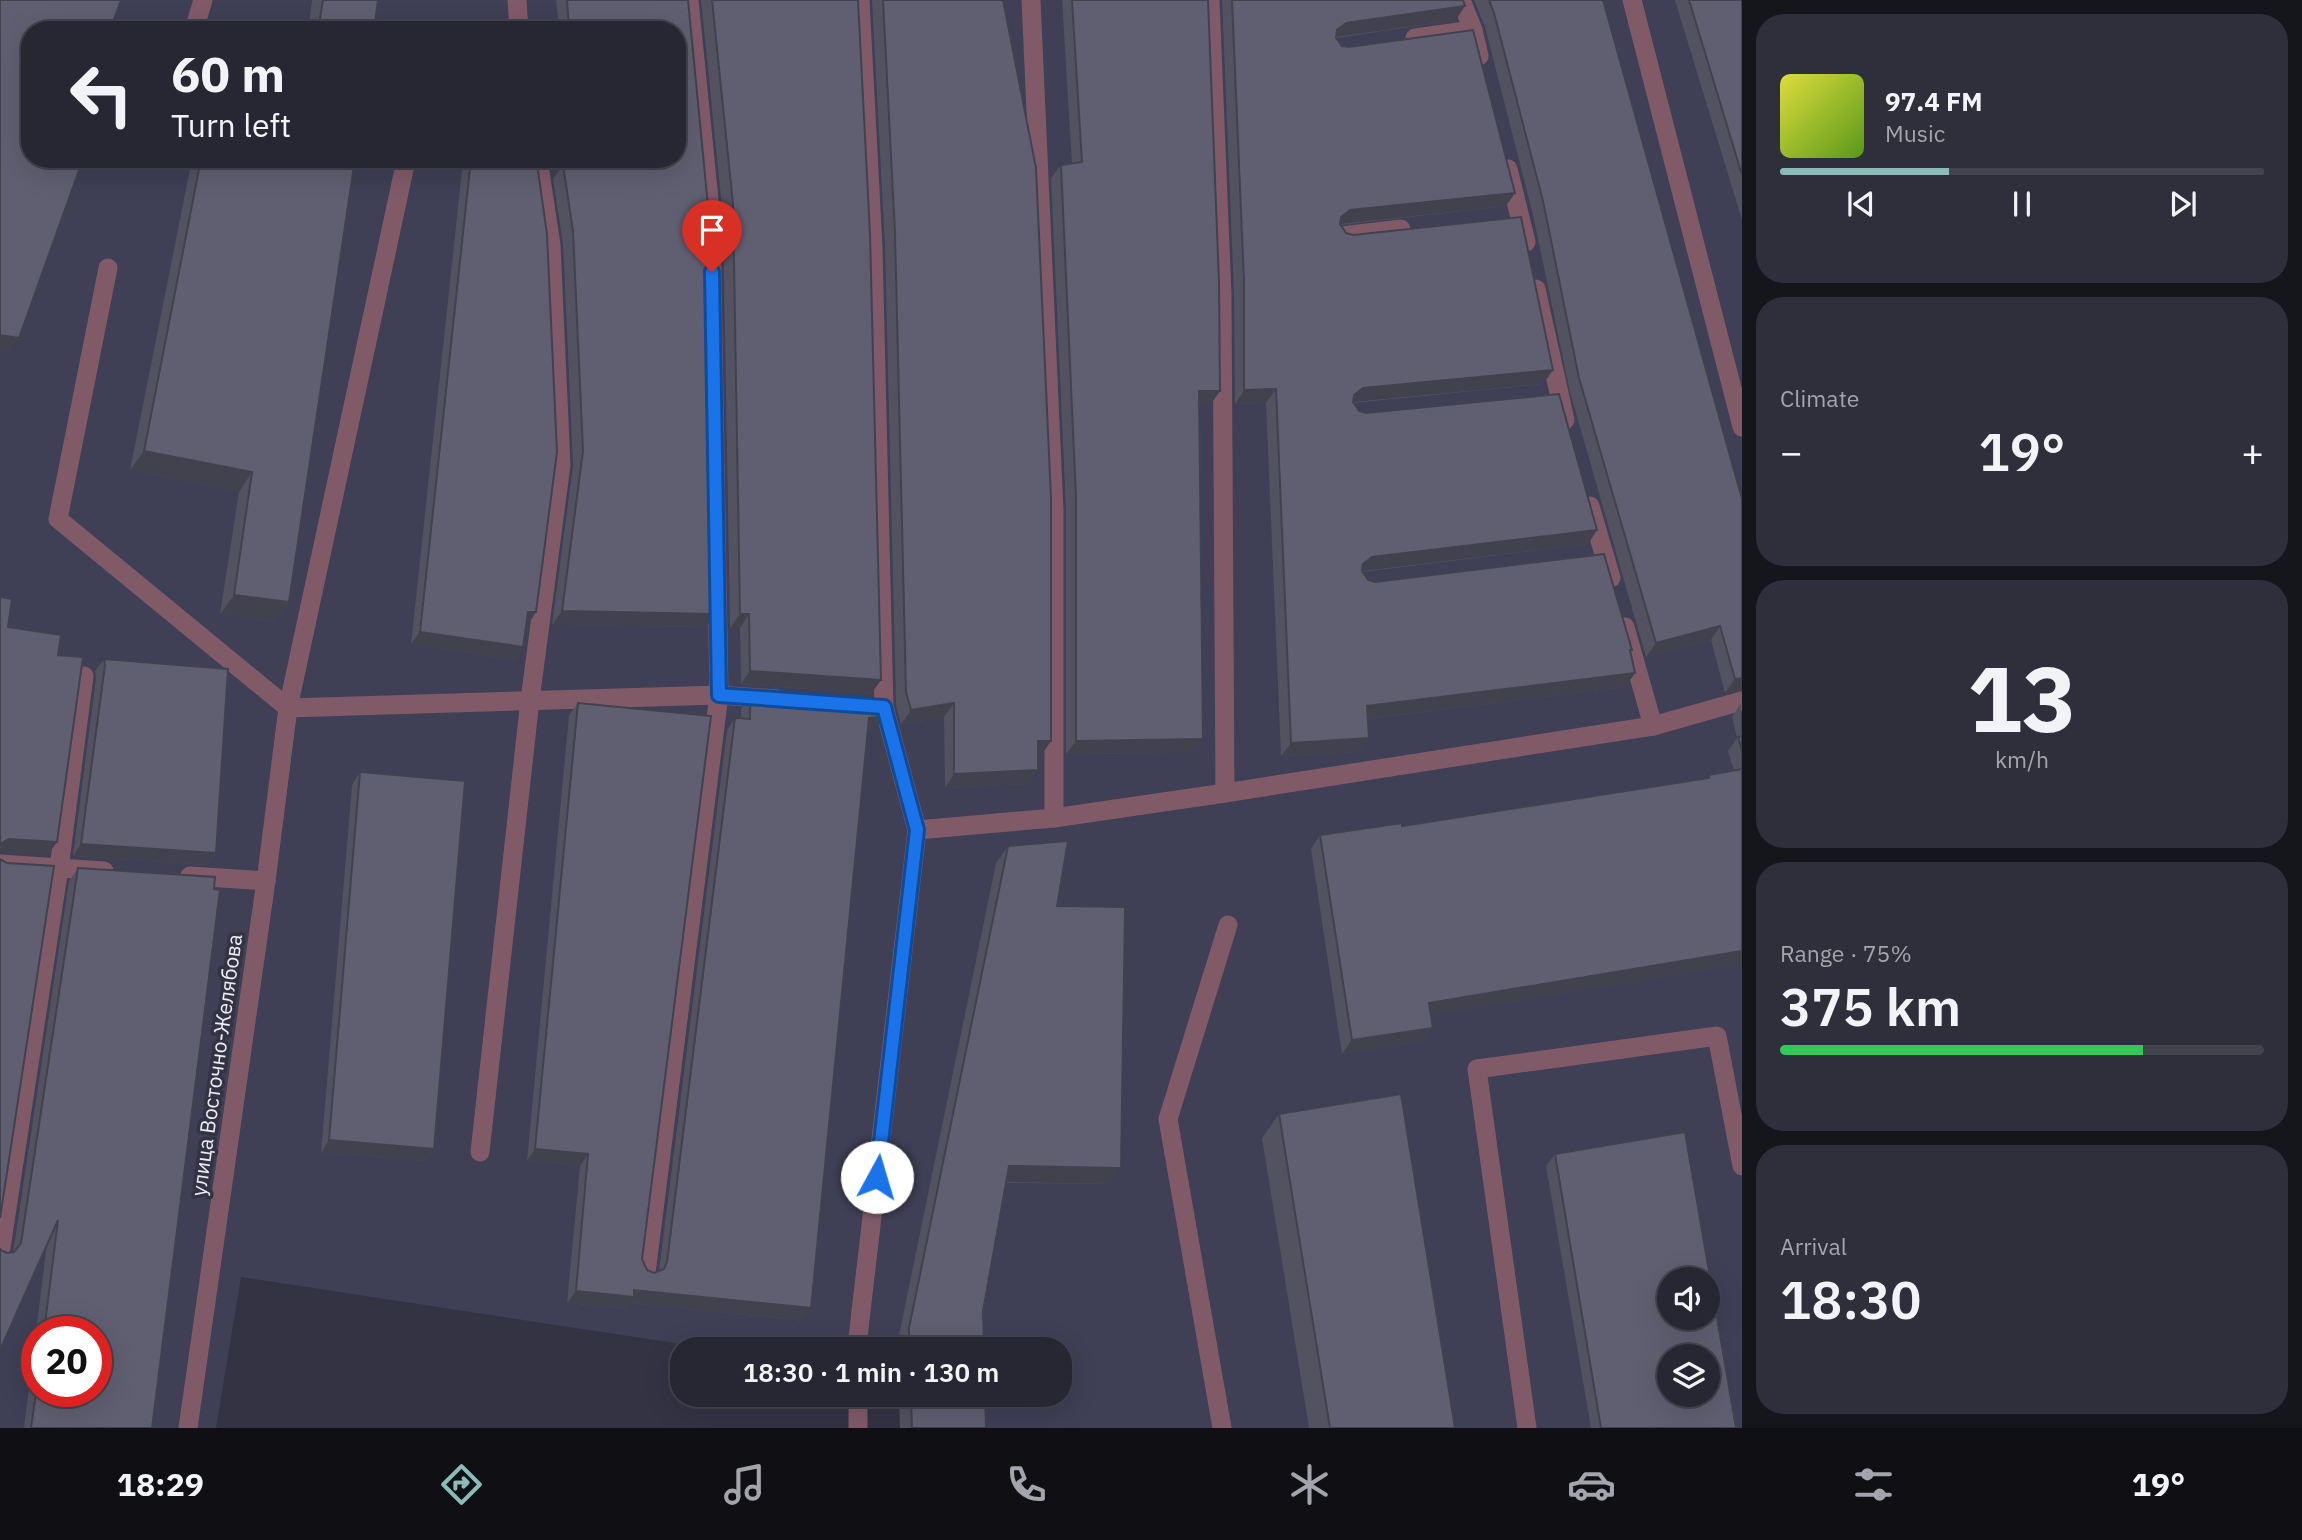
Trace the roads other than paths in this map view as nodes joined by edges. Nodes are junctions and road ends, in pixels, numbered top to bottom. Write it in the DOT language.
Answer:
graph roads {
  1 [pos="202,0"];
  2 [pos="517,0"];
  3 [pos="689,0"];
  4 [pos="860,0"];
  5 [pos="1031,0"];
  6 [pos="1210,0"];
  7 [pos="1461,0"];
  8 [pos="1632,0"];
  9 [pos="196,21"];
  10 [pos="518,21"];
  11 [pos="1472,30"];
  12 [pos="1392,42"];
  13 [pos="1483,70"];
  14 [pos="1503,150"];
  15 [pos="404,168"];
  16 [pos="539,168"];
  17 [pos="1424,227"];
  18 [pos="1342,236"];
  19 [pos="108,268"];
  20 [pos="1742,427"];
  21 [pos="1570,435"];
  22 [pos="1585,488"];
  23 [pos="84,676"];
  24 [pos="719,695"];
  25 [pos="530,700"];
  26 [pos="788,700"];
  27 [pos="1742,701"];
  28 [pos="288,708"];
  29 [pos="1653,726"];
  30 [pos="1226,793"];
  31 [pos="1054,818"];
  32 [pos="917,830"];
  33 [pos="0,863"];
  34 [pos="59,868"];
  35 [pos="128,872"];
  36 [pos="169,875"];
  37 [pos="266,881"];
  38 [pos="1228,925"];
  39 [pos="480,1152"];
  40 [pos="1742,1167"];
  41 [pos="0,1254"];
  42 [pos="646,1273"];
  43 [pos="859,1337"];
  44 [pos="858,1407"];
  45 [pos="188,1428"];
  46 [pos="858,1428"];
  47 [pos="1222,1428"];
  48 [pos="1527,1428"];
  1 -- 9 [label="street"];
  2 -- 10 [label="street"];
  3 -- 24 [label="street"];
  4 -- 32 [label="street"];
  5 -- 31 [label="street"];
  6 -- 30 [label="street"];
  7 -- 11 [label="street"];
  8 -- 20 [label="street"];
  11 -- 12 [label="street"];
  11 -- 13 [label="street"];
  14 -- 21 [label="street"];
  15 -- 28 [label="street, улица Восточно-Желябова"];
  16 -- 25 [label="street"];
  17 -- 18 [label="street"];
  19 -- 28 [label="street"];
  22 -- 29 [label="street"];
  23 -- 34 [label="street"];
  24 -- 25 [label="street"];
  24 -- 26 [label="street"];
  24 -- 42 [label="street"];
  25 -- 28 [label="street"];
  25 -- 39 [label="street"];
  27 -- 29 [label="street"];
  28 -- 37 [label="street, улица Восточно-Желябова"];
  29 -- 30 [label="street"];
  30 -- 31 [label="street"];
  31 -- 32 [label="street"];
  32 -- 43 [label="street"];
  33 -- 34 [label="street"];
  34 -- 35 [label="street"];
  34 -- 41 [label="street"];
  36 -- 37 [label="street"];
  37 -- 45 [label="street, улица Восточно-Желябова"];
  38 -- 47 [label="street"];
  40 -- 48 [label="street"];
  44 -- 46 [label="street"];
}
